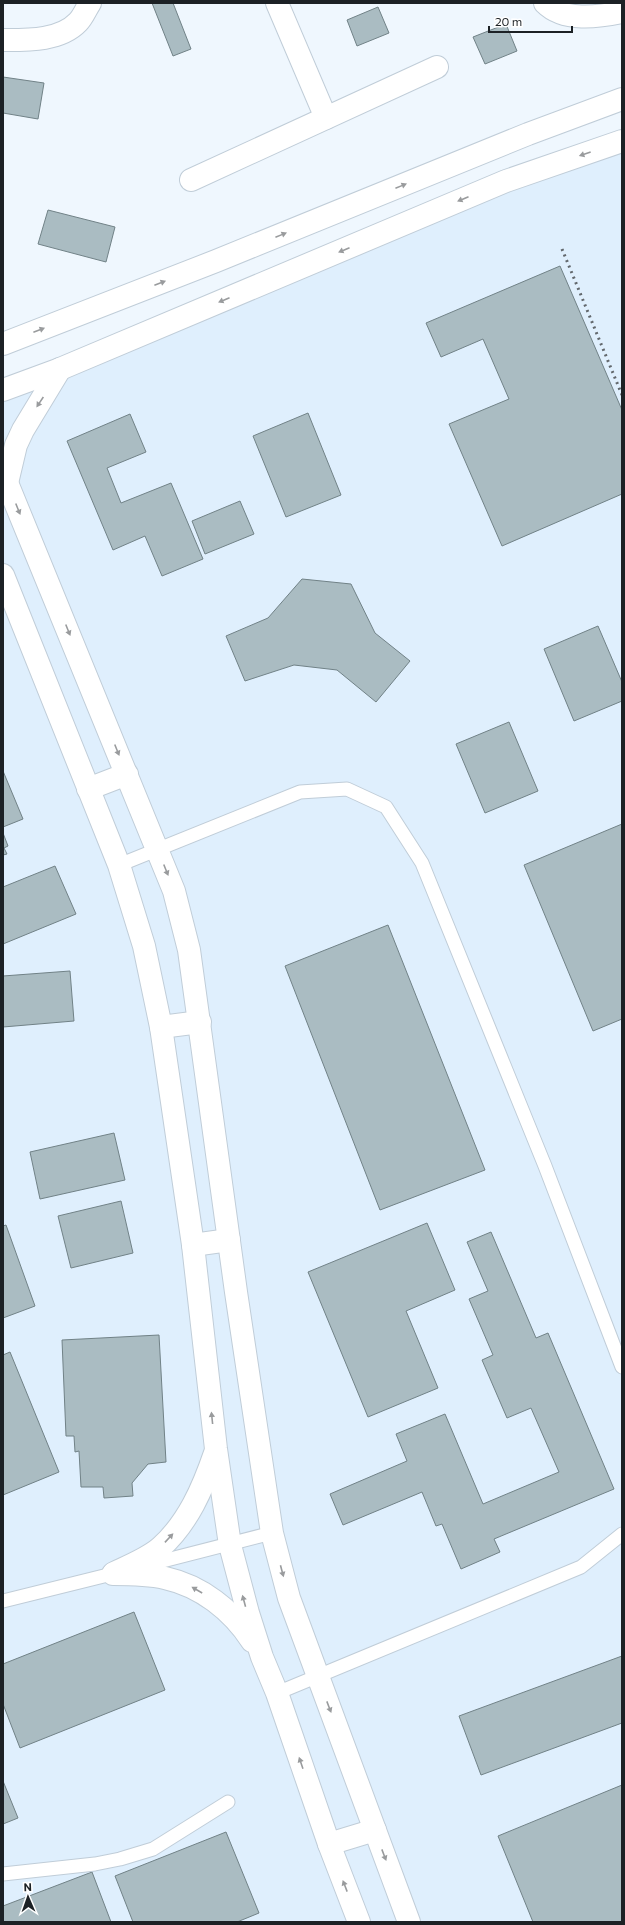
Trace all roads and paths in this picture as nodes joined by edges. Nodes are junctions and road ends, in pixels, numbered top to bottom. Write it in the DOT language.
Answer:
graph roads {
  1 [pos="90,3"];
  2 [pos="277,3"];
  3 [pos="545,3"];
  4 [pos="622,12"];
  5 [pos="3,40"];
  6 [pos="437,67"];
  7 [pos="622,99"];
  8 [pos="326,118"];
  9 [pos="622,141"];
  10 [pos="191,180"];
  11 [pos="3,344"];
  12 [pos="60,369"];
  13 [pos="3,390"];
  14 [pos="5,478"];
  15 [pos="3,575"];
  16 [pos="126,774"];
  17 [pos="88,789"];
  18 [pos="158,850"];
  19 [pos="118,865"];
  20 [pos="200,1022"];
  21 [pos="161,1027"];
  22 [pos="229,1240"];
  23 [pos="193,1245"];
  24 [pos="622,1366"];
  25 [pos="216,1449"];
  26 [pos="272,1533"];
  27 [pos="622,1534"];
  28 [pos="230,1545"];
  29 [pos="113,1574"];
  30 [pos="3,1601"];
  31 [pos="262,1657"];
  32 [pos="317,1676"];
  33 [pos="278,1693"];
  34 [pos="228,1802"];
  35 [pos="375,1830"];
  36 [pos="329,1844"];
  37 [pos="3,1874"];
  38 [pos="359,1922"];
  39 [pos="409,1922"];
  1 -- 5 [label="main road"];
  2 -- 8 [label="main road"];
  3 -- 4 [label="main road"];
  6 -- 8 [label="main road"];
  11 -- 7 [label="main road, one-way"];
  8 -- 10 [label="main road"];
  9 -- 12 [label="main road, one-way"];
  12 -- 13 [label="main road"];
  12 -- 14 [label="main road, one-way"];
  14 -- 16 [label="main road, one-way"];
  15 -- 17 [label="main road"];
  16 -- 17 [label="main road"];
  16 -- 18 [label="main road"];
  17 -- 19 [label="main road"];
  18 -- 19 [label="lane"];
  18 -- 20 [label="main road, one-way"];
  18 -- 24 [label="lane"];
  19 -- 21 [label="main road"];
  20 -- 21 [label="main road"];
  20 -- 22 [label="main road"];
  21 -- 23 [label="main road"];
  22 -- 23 [label="main road"];
  22 -- 26 [label="main road"];
  25 -- 23 [label="main road, one-way"];
  25 -- 28 [label="main road"];
  29 -- 25 [label="main road, one-way"];
  26 -- 28 [label="lane"];
  26 -- 32 [label="main road, one-way"];
  27 -- 32 [label="lane"];
  28 -- 29 [label="lane"];
  31 -- 28 [label="main road, one-way"];
  29 -- 30 [label="lane"];
  31 -- 29 [label="main road, one-way"];
  31 -- 33 [label="main road"];
  32 -- 33 [label="lane"];
  32 -- 35 [label="main road, one-way"];
  36 -- 33 [label="main road, one-way"];
  34 -- 37 [label="lane"];
  35 -- 36 [label="main road"];
  35 -- 39 [label="main road, one-way"];
  38 -- 36 [label="main road, one-way"];
}
